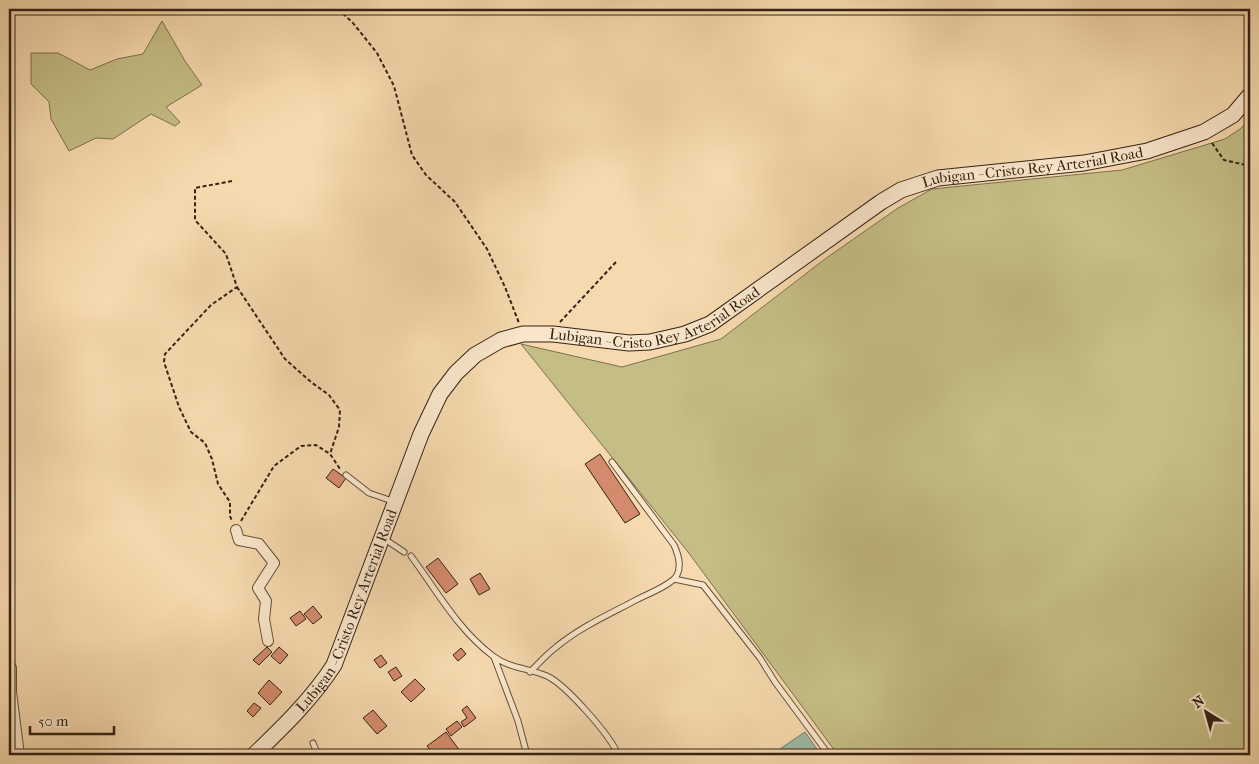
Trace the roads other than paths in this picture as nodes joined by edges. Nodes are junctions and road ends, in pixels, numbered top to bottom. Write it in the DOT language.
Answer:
graph roads {
  1 [pos="1250,96"];
  2 [pos="612,462"];
  3 [pos="346,475"];
  4 [pos="395,502"];
  5 [pos="236,530"];
  6 [pos="382,538"];
  7 [pos="404,552"];
  8 [pos="411,556"];
  9 [pos="674,579"];
  10 [pos="268,641"];
  11 [pos="494,657"];
  12 [pos="9,664"];
  13 [pos="530,672"];
  14 [pos="313,743"];
  15 [pos="19,755"];
  16 [pos="254,755"];
  17 [pos="318,755"];
  18 [pos="527,755"];
  19 [pos="618,755"];
  20 [pos="829,755"];
  1 -- 4 [label="main road, Lubigan - Cristo Rey Arterial Road"];
  2 -- 9 [label="lane"];
  3 -- 4 [label="lane"];
  4 -- 6 [label="main road, Lubigan - Cristo Rey Arterial Road"];
  5 -- 10 [label="street"];
  6 -- 7 [label="lane"];
  6 -- 16 [label="main road, Lubigan - Cristo Rey Arterial Road"];
  8 -- 11 [label="lane"];
  9 -- 13 [label="lane"];
  9 -- 20 [label="lane"];
  11 -- 13 [label="lane"];
  11 -- 18 [label="lane"];
  12 -- 15 [label="street"];
  13 -- 19 [label="lane"];
  14 -- 17 [label="lane"];
}
